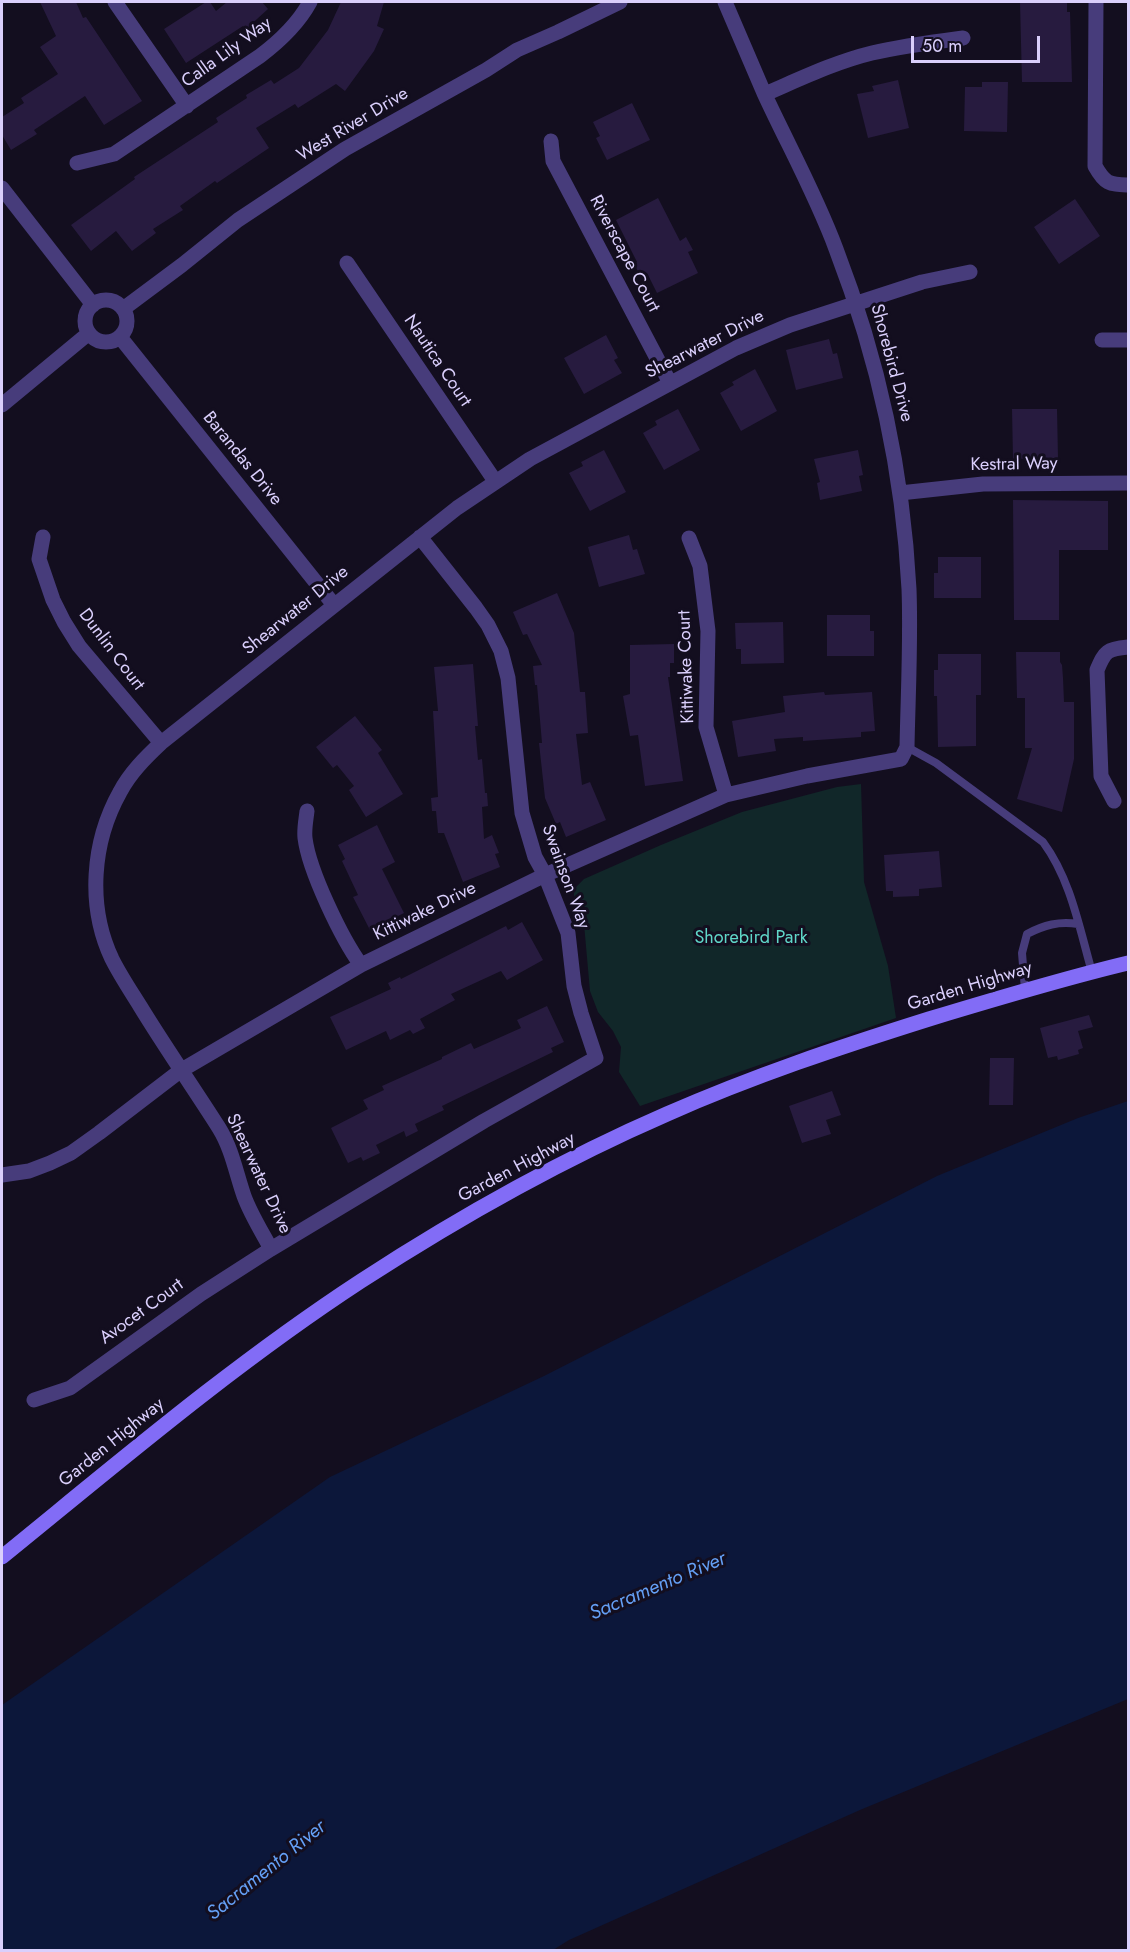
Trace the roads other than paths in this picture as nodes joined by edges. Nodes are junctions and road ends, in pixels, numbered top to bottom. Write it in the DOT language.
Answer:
graph roads {
  1 [pos="115,2"];
  2 [pos="310,2"];
  3 [pos="620,2"];
  4 [pos="725,2"];
  5 [pos="1096,2"];
  6 [pos="963,38"];
  7 [pos="765,94"];
  8 [pos="187,106"];
  9 [pos="551,141"];
  10 [pos="77,163"];
  11 [pos="1128,185"];
  12 [pos="2,188"];
  13 [pos="347,263"];
  14 [pos="970,272"];
  15 [pos="855,303"];
  16 [pos="93,305"];
  17 [pos="123,309"];
  18 [pos="89,333"];
  19 [pos="120,337"];
  20 [pos="1102,340"];
  21 [pos="1128,340"];
  22 [pos="670,383"];
  23 [pos="2,405"];
  24 [pos="495,481"];
  25 [pos="1128,483"];
  26 [pos="900,493"];
  27 [pos="43,537"];
  28 [pos="420,537"];
  29 [pos="689,538"];
  30 [pos="334,605"];
  31 [pos="1128,647"];
  32 [pos="161,743"];
  33 [pos="904,753"];
  34 [pos="726,795"];
  35 [pos="1114,801"];
  36 [pos="307,811"];
  37 [pos="545,875"];
  38 [pos="1078,924"];
  39 [pos="1128,963"];
  40 [pos="362,965"];
  41 [pos="1092,972"];
  42 [pos="1025,990"];
  43 [pos="180,1071"];
  44 [pos="2,1175"];
  45 [pos="271,1249"];
  46 [pos="34,1400"];
  47 [pos="2,1557"];
  1 -- 8 [label="street"];
  2 -- 8 [label="street, Calla Lily Way"];
  3 -- 17 [label="street, West River Drive"];
  4 -- 7 [label="street, Shorebird Drive"];
  5 -- 11 [label="street"];
  6 -- 7 [label="street"];
  7 -- 15 [label="street, Shorebird Drive"];
  8 -- 10 [label="street, Calla Lily Way"];
  9 -- 22 [label="street, Riverscape Court"];
  12 -- 16 [label="street"];
  13 -- 24 [label="street, Nautica Court"];
  14 -- 15 [label="street, Shearwater Drive"];
  15 -- 22 [label="street, Shearwater Drive"];
  15 -- 26 [label="street, Shorebird Drive"];
  16 -- 17 [label="street"];
  16 -- 18 [label="street"];
  17 -- 19 [label="street"];
  18 -- 19 [label="street"];
  18 -- 23 [label="street"];
  19 -- 30 [label="street, Barandas Drive"];
  20 -- 21 [label="street"];
  22 -- 24 [label="street, Shearwater Drive"];
  24 -- 28 [label="street, Shearwater Drive"];
  25 -- 26 [label="street, Kestral Way"];
  26 -- 33 [label="street, Shorebird Drive"];
  27 -- 32 [label="street, Dunlin Court"];
  28 -- 30 [label="street, Shearwater Drive"];
  28 -- 37 [label="street, Swainson Way"];
  29 -- 34 [label="street, Kittiwake Court"];
  30 -- 32 [label="street, Shearwater Drive"];
  31 -- 35 [label="street"];
  32 -- 43 [label="street, Shearwater Drive"];
  33 -- 34 [label="street, Kittiwake Drive"];
  33 -- 38 [label="lane"];
  34 -- 37 [label="street, Kittiwake Drive"];
  36 -- 40 [label="street"];
  37 -- 40 [label="street, Kittiwake Drive"];
  37 -- 45 [label="street, Swainson Way"];
  38 -- 41 [label="lane"];
  38 -- 42 [label="lane"];
  39 -- 41 [label="main road, Garden Highway"];
  40 -- 43 [label="street, Kittiwake Drive"];
  41 -- 42 [label="main road, Garden Highway"];
  42 -- 47 [label="main road, Garden Highway"];
  43 -- 44 [label="street, Kittiwake Drive"];
  43 -- 45 [label="street, Shearwater Drive"];
  45 -- 46 [label="street, Avocet Court"];
}
